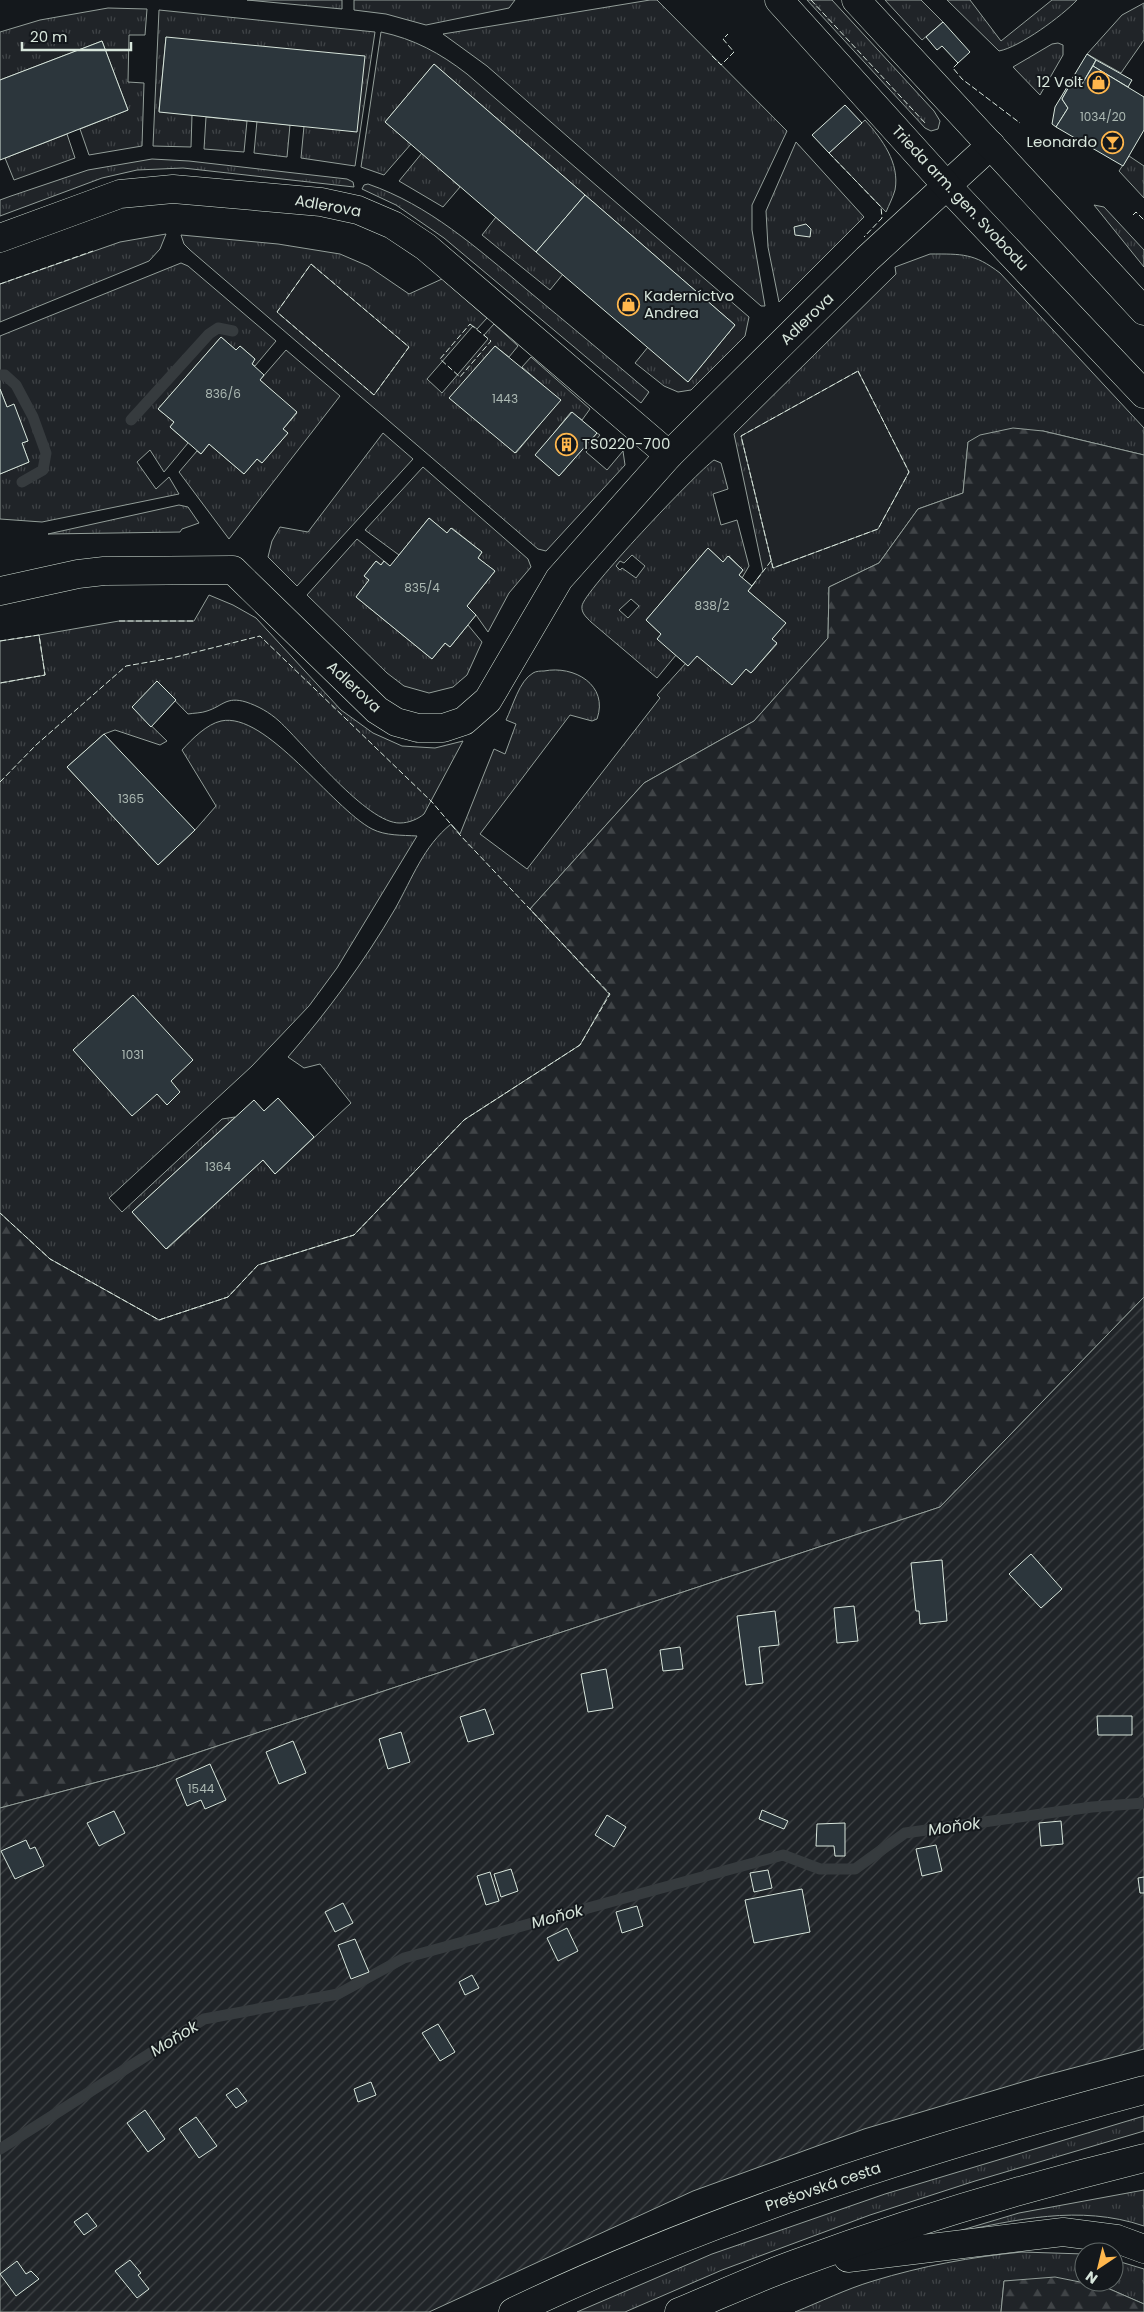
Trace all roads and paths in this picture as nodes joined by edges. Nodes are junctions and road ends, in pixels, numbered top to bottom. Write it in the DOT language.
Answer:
graph roads {
  1 [pos="778,0"];
  2 [pos="856,0"];
  3 [pos="991,145"];
  4 [pos="947,186"];
  5 [pos="0,238"];
  6 [pos="1144,311"];
  7 [pos="1134,378"];
  8 [pos="1144,394"];
  9 [pos="669,455"];
  10 [pos="0,591"];
  11 [pos="1144,2090"];
  12 [pos="1144,2158"];
  13 [pos="1144,2249"];
  14 [pos="794,2264"];
  15 [pos="513,2312"];
  16 [pos="679,2312"];
  1 -- 4 [label="main road, Trieda arm. gen. Svobodu"];
  2 -- 3 [label="main road"];
  3 -- 4 [label="main road, Adlerova"];
  3 -- 6 [label="main road"];
  4 -- 7 [label="main road, Trieda arm. gen. Svobodu"];
  4 -- 9 [label="main road, Adlerova"];
  5 -- 9 [label="main road, Adlerova"];
  7 -- 8 [label="main road, Trieda arm. gen. Svobodu"];
  9 -- 10 [label="main road, Adlerova"];
  11 -- 15 [label="main road, Prešovská cesta"];
  12 -- 14 [label="main road"];
  13 -- 14 [label="main road"];
  14 -- 16 [label="main road"];
}
